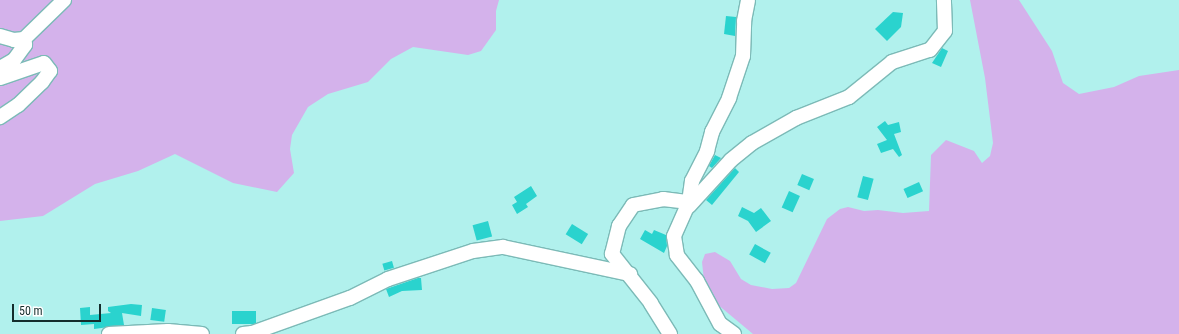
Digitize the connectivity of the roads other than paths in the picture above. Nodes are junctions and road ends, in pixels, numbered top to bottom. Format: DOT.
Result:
graph roads {
  1 [pos="64,0"];
  2 [pos="748,0"];
  3 [pos="944,0"];
  4 [pos="0,36"];
  5 [pos="24,39"];
  6 [pos="0,68"];
  7 [pos="0,78"];
  8 [pos="0,117"];
  9 [pos="687,206"];
  10 [pos="627,273"];
  11 [pos="109,334"];
  12 [pos="202,334"];
  13 [pos="243,334"];
  14 [pos="670,334"];
  15 [pos="734,334"];
  1 -- 5 [label="street"];
  2 -- 9 [label="street"];
  3 -- 9 [label="street"];
  4 -- 5 [label="street"];
  5 -- 6 [label="street"];
  7 -- 8 [label="street"];
  9 -- 10 [label="street"];
  9 -- 15 [label="street"];
  10 -- 13 [label="street"];
  10 -- 14 [label="street"];
  11 -- 12 [label="street"];
}
